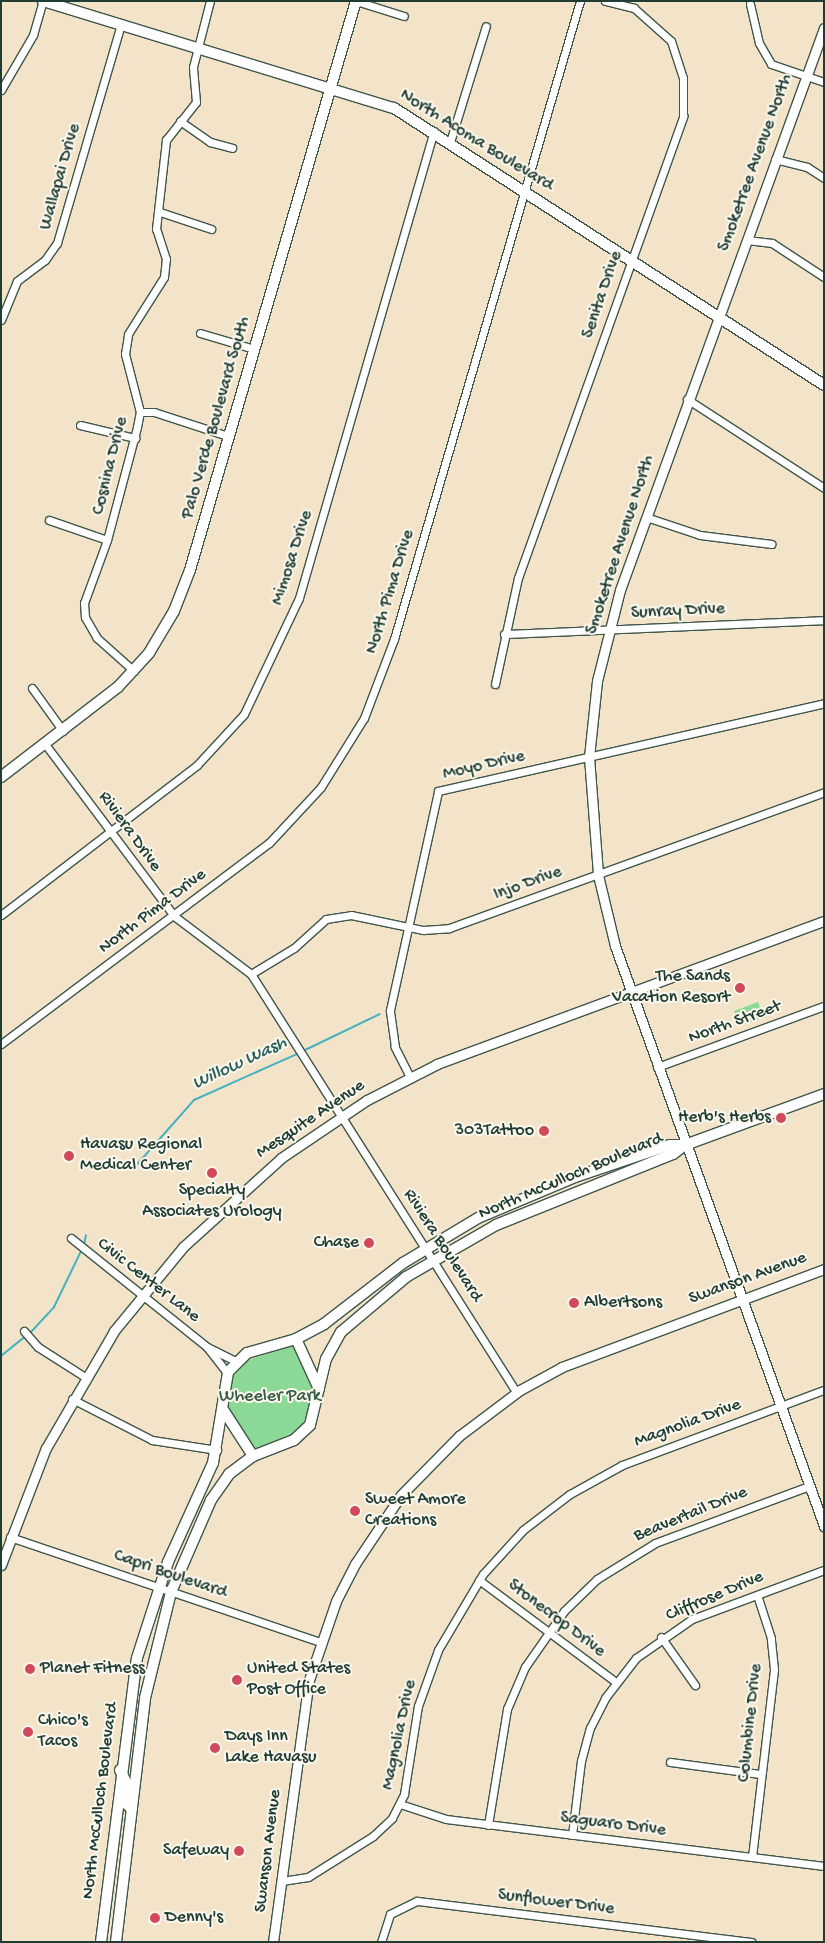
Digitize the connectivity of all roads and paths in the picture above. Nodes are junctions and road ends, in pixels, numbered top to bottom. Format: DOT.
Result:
graph roads {
  1 [pos="43,1"];
  2 [pos="210,1"];
  3 [pos="356,1"];
  4 [pos="580,1"];
  5 [pos="605,1"];
  6 [pos="750,4"];
  7 [pos="404,16"];
  8 [pos="121,24"];
  9 [pos="486,26"];
  10 [pos="824,28"];
  11 [pos="199,47"];
  12 [pos="804,76"];
  13 [pos="824,82"];
  14 [pos="331,85"];
  15 [pos="1,90"];
  16 [pos="180,121"];
  17 [pos="434,131"];
  18 [pos="450,142"];
  19 [pos="232,148"];
  20 [pos="775,159"];
  21 [pos="824,178"];
  22 [pos="524,190"];
  23 [pos="160,212"];
  24 [pos="211,228"];
  25 [pos="747,240"];
  26 [pos="631,259"];
  27 [pos="824,277"];
  28 [pos="717,315"];
  29 [pos="1,320"];
  30 [pos="200,333"];
  31 [pos="254,349"];
  32 [pos="824,385"];
  33 [pos="687,400"];
  34 [pos="140,412"];
  35 [pos="80,425"];
  36 [pos="228,436"];
  37 [pos="135,438"];
  38 [pos="824,488"];
  39 [pos="646,517"];
  40 [pos="48,520"];
  41 [pos="107,540"];
  42 [pos="771,544"];
  43 [pos="824,620"];
  44 [pos="608,630"];
  45 [pos="504,634"];
  46 [pos="134,671"];
  47 [pos="495,684"];
  48 [pos="32,688"];
  49 [pos="824,703"];
  50 [pos="63,731"];
  51 [pos="45,744"];
  52 [pos="589,757"];
  53 [pos="1,777"];
  54 [pos="824,792"];
  55 [pos="111,833"];
  56 [pos="598,875"];
  57 [pos="1,915"];
  58 [pos="174,916"];
  59 [pos="824,920"];
  60 [pos="407,927"];
  61 [pos="251,974"];
  62 [pos="630,991"];
  63 [pos="824,1006"];
  64 [pos="1,1044"];
  65 [pos="657,1067"];
  66 [pos="410,1077"];
  67 [pos="824,1094"];
  68 [pos="341,1116"];
  69 [pos="685,1145"];
  70 [pos="552,1186"];
  71 [pos="524,1212"];
  72 [pos="71,1238"];
  73 [pos="426,1249"];
  74 [pos="433,1259"];
  75 [pos="824,1268"];
  76 [pos="143,1294"];
  77 [pos="741,1298"];
  78 [pos="24,1331"];
  79 [pos="296,1339"];
  80 [pos="207,1347"];
  81 [pos="236,1361"];
  82 [pos="227,1373"];
  83 [pos="85,1377"];
  84 [pos="319,1389"];
  85 [pos="824,1390"];
  86 [pos="517,1392"];
  87 [pos="72,1398"];
  88 [pos="780,1406"];
  89 [pos="224,1411"];
  90 [pos="217,1450"];
  91 [pos="253,1456"];
  92 [pos="809,1486"];
  93 [pos="824,1526"];
  94 [pos="10,1537"];
  95 [pos="1,1565"];
  96 [pos="824,1570"];
  97 [pos="479,1580"];
  98 [pos="158,1588"];
  99 [pos="171,1592"];
  100 [pos="757,1595"];
  101 [pos="548,1632"];
  102 [pos="661,1637"];
  103 [pos="320,1642"];
  104 [pos="616,1682"];
  105 [pos="695,1685"];
  106 [pos="670,1762"];
  107 [pos="120,1770"];
  108 [pos="760,1774"];
  109 [pos="400,1804"];
  110 [pos="132,1809"];
  111 [pos="488,1825"];
  112 [pos="572,1835"];
  113 [pos="752,1857"];
  114 [pos="110,1862"];
  115 [pos="824,1866"];
  116 [pos="282,1882"];
  117 [pos="120,1906"];
  118 [pos="101,1942"];
  119 [pos="116,1942"];
  120 [pos="273,1942"];
  121 [pos="381,1942"];
  122 [pos="751,1942"];
  1 -- 8 [label="main road, North Acoma Boulevard"];
  1 -- 15 [label="street"];
  2 -- 11 [label="street, Cosnina Drive"];
  3 -- 7 [label="street"];
  3 -- 14 [label="main road, Palo Verde Boulevard South"];
  4 -- 22 [label="street, North Pima Drive"];
  5 -- 26 [label="street, Senita Drive"];
  6 -- 12 [label="street"];
  8 -- 11 [label="main road, North Acoma Boulevard"];
  8 -- 29 [label="street, Wallapai Drive"];
  9 -- 18 [label="street"];
  10 -- 12 [label="street, Smoketree Avenue North"];
  11 -- 14 [label="main road, North Acoma Boulevard"];
  11 -- 16 [label="street, Cosnina Drive"];
  12 -- 13 [label="street"];
  12 -- 20 [label="street, Smoketree Avenue North"];
  14 -- 17 [label="main road, North Acoma Boulevard"];
  14 -- 31 [label="main road, Palo Verde Boulevard South"];
  16 -- 19 [label="street"];
  16 -- 23 [label="street, Cosnina Drive"];
  17 -- 18 [label="main road, North Acoma Boulevard"];
  17 -- 55 [label="street, Mimosa Drive"];
  18 -- 22 [label="main road, North Acoma Boulevard"];
  20 -- 21 [label="street"];
  20 -- 25 [label="street, Smoketree Avenue North"];
  22 -- 26 [label="main road, North Acoma Boulevard"];
  22 -- 58 [label="street, North Pima Drive"];
  23 -- 24 [label="street"];
  23 -- 34 [label="street, Cosnina Drive"];
  25 -- 27 [label="street"];
  25 -- 28 [label="street, Smoketree Avenue North"];
  26 -- 28 [label="main road, North Acoma Boulevard"];
  26 -- 45 [label="street, Senita Drive"];
  28 -- 32 [label="main road, North Acoma Boulevard"];
  28 -- 33 [label="street, Smoketree Avenue North"];
  30 -- 31 [label="street"];
  31 -- 36 [label="main road, Palo Verde Boulevard South"];
  33 -- 38 [label="street"];
  33 -- 39 [label="street, Smoketree Avenue North"];
  34 -- 36 [label="street"];
  34 -- 37 [label="street, Cosnina Drive"];
  35 -- 37 [label="street"];
  36 -- 46 [label="main road, Palo Verde Boulevard South"];
  37 -- 41 [label="street, Cosnina Drive"];
  39 -- 42 [label="street"];
  39 -- 44 [label="street, Smoketree Avenue North"];
  40 -- 41 [label="street"];
  41 -- 46 [label="street, Cosnina Drive"];
  43 -- 44 [label="street, Sunray Drive"];
  44 -- 45 [label="street, Sunray Drive"];
  44 -- 52 [label="street, Smoketree Avenue North"];
  45 -- 47 [label="street, Senita Drive"];
  46 -- 50 [label="main road, Palo Verde Boulevard South"];
  48 -- 50 [label="street"];
  49 -- 52 [label="street, Moyo Drive"];
  50 -- 51 [label="main road, Palo Verde Boulevard South"];
  51 -- 53 [label="main road, Palo Verde Boulevard South"];
  51 -- 55 [label="street, Riviera Drive"];
  52 -- 56 [label="street, Smoketree Avenue North"];
  52 -- 60 [label="street, Moyo Drive"];
  54 -- 56 [label="street, Injo Drive"];
  55 -- 57 [label="street, Mimosa Drive"];
  55 -- 58 [label="street, Riviera Drive"];
  56 -- 60 [label="street, Injo Drive"];
  56 -- 62 [label="street, Smoketree Avenue North"];
  58 -- 61 [label="street, Riviera Drive"];
  58 -- 64 [label="street, North Pima Drive"];
  59 -- 62 [label="street, Mesquite Avenue"];
  60 -- 61 [label="street, Injo Drive"];
  60 -- 66 [label="street, Moyo Drive"];
  61 -- 68 [label="street, Riviera Drive"];
  62 -- 65 [label="street, Smoketree Avenue North"];
  62 -- 66 [label="street, Mesquite Avenue"];
  63 -- 65 [label="street, North Street"];
  65 -- 69 [label="street, Smoketree Avenue North"];
  66 -- 68 [label="street, Mesquite Avenue"];
  67 -- 69 [label="main road"];
  68 -- 73 [label="street, Riviera Boulevard"];
  68 -- 76 [label="street, Mesquite Avenue"];
  69 -- 70 [label="main road, North McCulloch Boulevard"];
  69 -- 71 [label="main road, North McCulloch Boulevard"];
  69 -- 77 [label="street, Smoketree Avenue North"];
  70 -- 71 [label="main road"];
  70 -- 73 [label="main road, North McCulloch Boulevard"];
  71 -- 74 [label="main road, North McCulloch Boulevard"];
  72 -- 76 [label="street, Civic Center Lane"];
  73 -- 74 [label="street, Riviera Boulevard"];
  73 -- 79 [label="main road, North McCulloch Boulevard"];
  74 -- 84 [label="main road, North McCulloch Boulevard"];
  74 -- 86 [label="street, Riviera Boulevard"];
  75 -- 77 [label="street, Swanson Avenue"];
  76 -- 80 [label="street, Civic Center Lane"];
  76 -- 83 [label="street, Mesquite Avenue"];
  77 -- 86 [label="street, Swanson Avenue"];
  77 -- 88 [label="street, Smoketree Avenue North"];
  78 -- 83 [label="street"];
  79 -- 81 [label="main road"];
  79 -- 84 [label="main road"];
  80 -- 81 [label="street, Civic Center Lane"];
  80 -- 82 [label="street, Civic Center Lane"];
  81 -- 82 [label="main road"];
  82 -- 89 [label="main road"];
  83 -- 87 [label="street, Mesquite Avenue"];
  84 -- 91 [label="main road"];
  85 -- 88 [label="street, Magnolia Drive"];
  86 -- 103 [label="street, Swanson Avenue"];
  87 -- 90 [label="street"];
  87 -- 94 [label="street, Mesquite Avenue"];
  88 -- 92 [label="street, Smoketree Avenue North"];
  88 -- 97 [label="street, Magnolia Drive"];
  89 -- 90 [label="main road, North McCulloch Boulevard"];
  89 -- 91 [label="main road"];
  90 -- 98 [label="main road, North McCulloch Boulevard"];
  91 -- 99 [label="main road, North McCulloch Boulevard"];
  92 -- 93 [label="street, Smoketree Avenue North"];
  92 -- 101 [label="street, Beavertail Drive"];
  94 -- 95 [label="street, Mesquite Avenue"];
  94 -- 98 [label="street, Capri Boulevard"];
  96 -- 100 [label="street, Cliffrose Drive"];
  97 -- 101 [label="street, Stonecrop Drive"];
  97 -- 109 [label="street, Magnolia Drive"];
  98 -- 99 [label="street, Capri Boulevard"];
  98 -- 107 [label="main road, North McCulloch Boulevard"];
  99 -- 103 [label="street, Capri Boulevard"];
  99 -- 110 [label="main road, North McCulloch Boulevard"];
  100 -- 102 [label="street, Cliffrose Drive"];
  100 -- 108 [label="street, Columbine Drive"];
  101 -- 104 [label="street, Stonecrop Drive"];
  101 -- 111 [label="street, Beavertail Drive"];
  102 -- 104 [label="street, Cliffrose Drive"];
  102 -- 105 [label="street"];
  103 -- 116 [label="street, Swanson Avenue"];
  104 -- 112 [label="street, Cliffrose Drive"];
  106 -- 108 [label="street"];
  107 -- 110 [label="main road"];
  107 -- 114 [label="main road, North McCulloch Boulevard"];
  108 -- 113 [label="street, Columbine Drive"];
  109 -- 111 [label="street, Saguaro Drive"];
  109 -- 116 [label="street, Magnolia Drive"];
  110 -- 117 [label="main road, North McCulloch Boulevard"];
  111 -- 112 [label="street, Saguaro Drive"];
  112 -- 113 [label="street, Saguaro Drive"];
  113 -- 115 [label="street, Saguaro Drive"];
  114 -- 117 [label="main road"];
  114 -- 118 [label="main road, North McCulloch Boulevard"];
  116 -- 120 [label="street, Swanson Avenue"];
  117 -- 119 [label="main road, North McCulloch Boulevard"];
  121 -- 122 [label="street, Sunflower Drive"];
}
